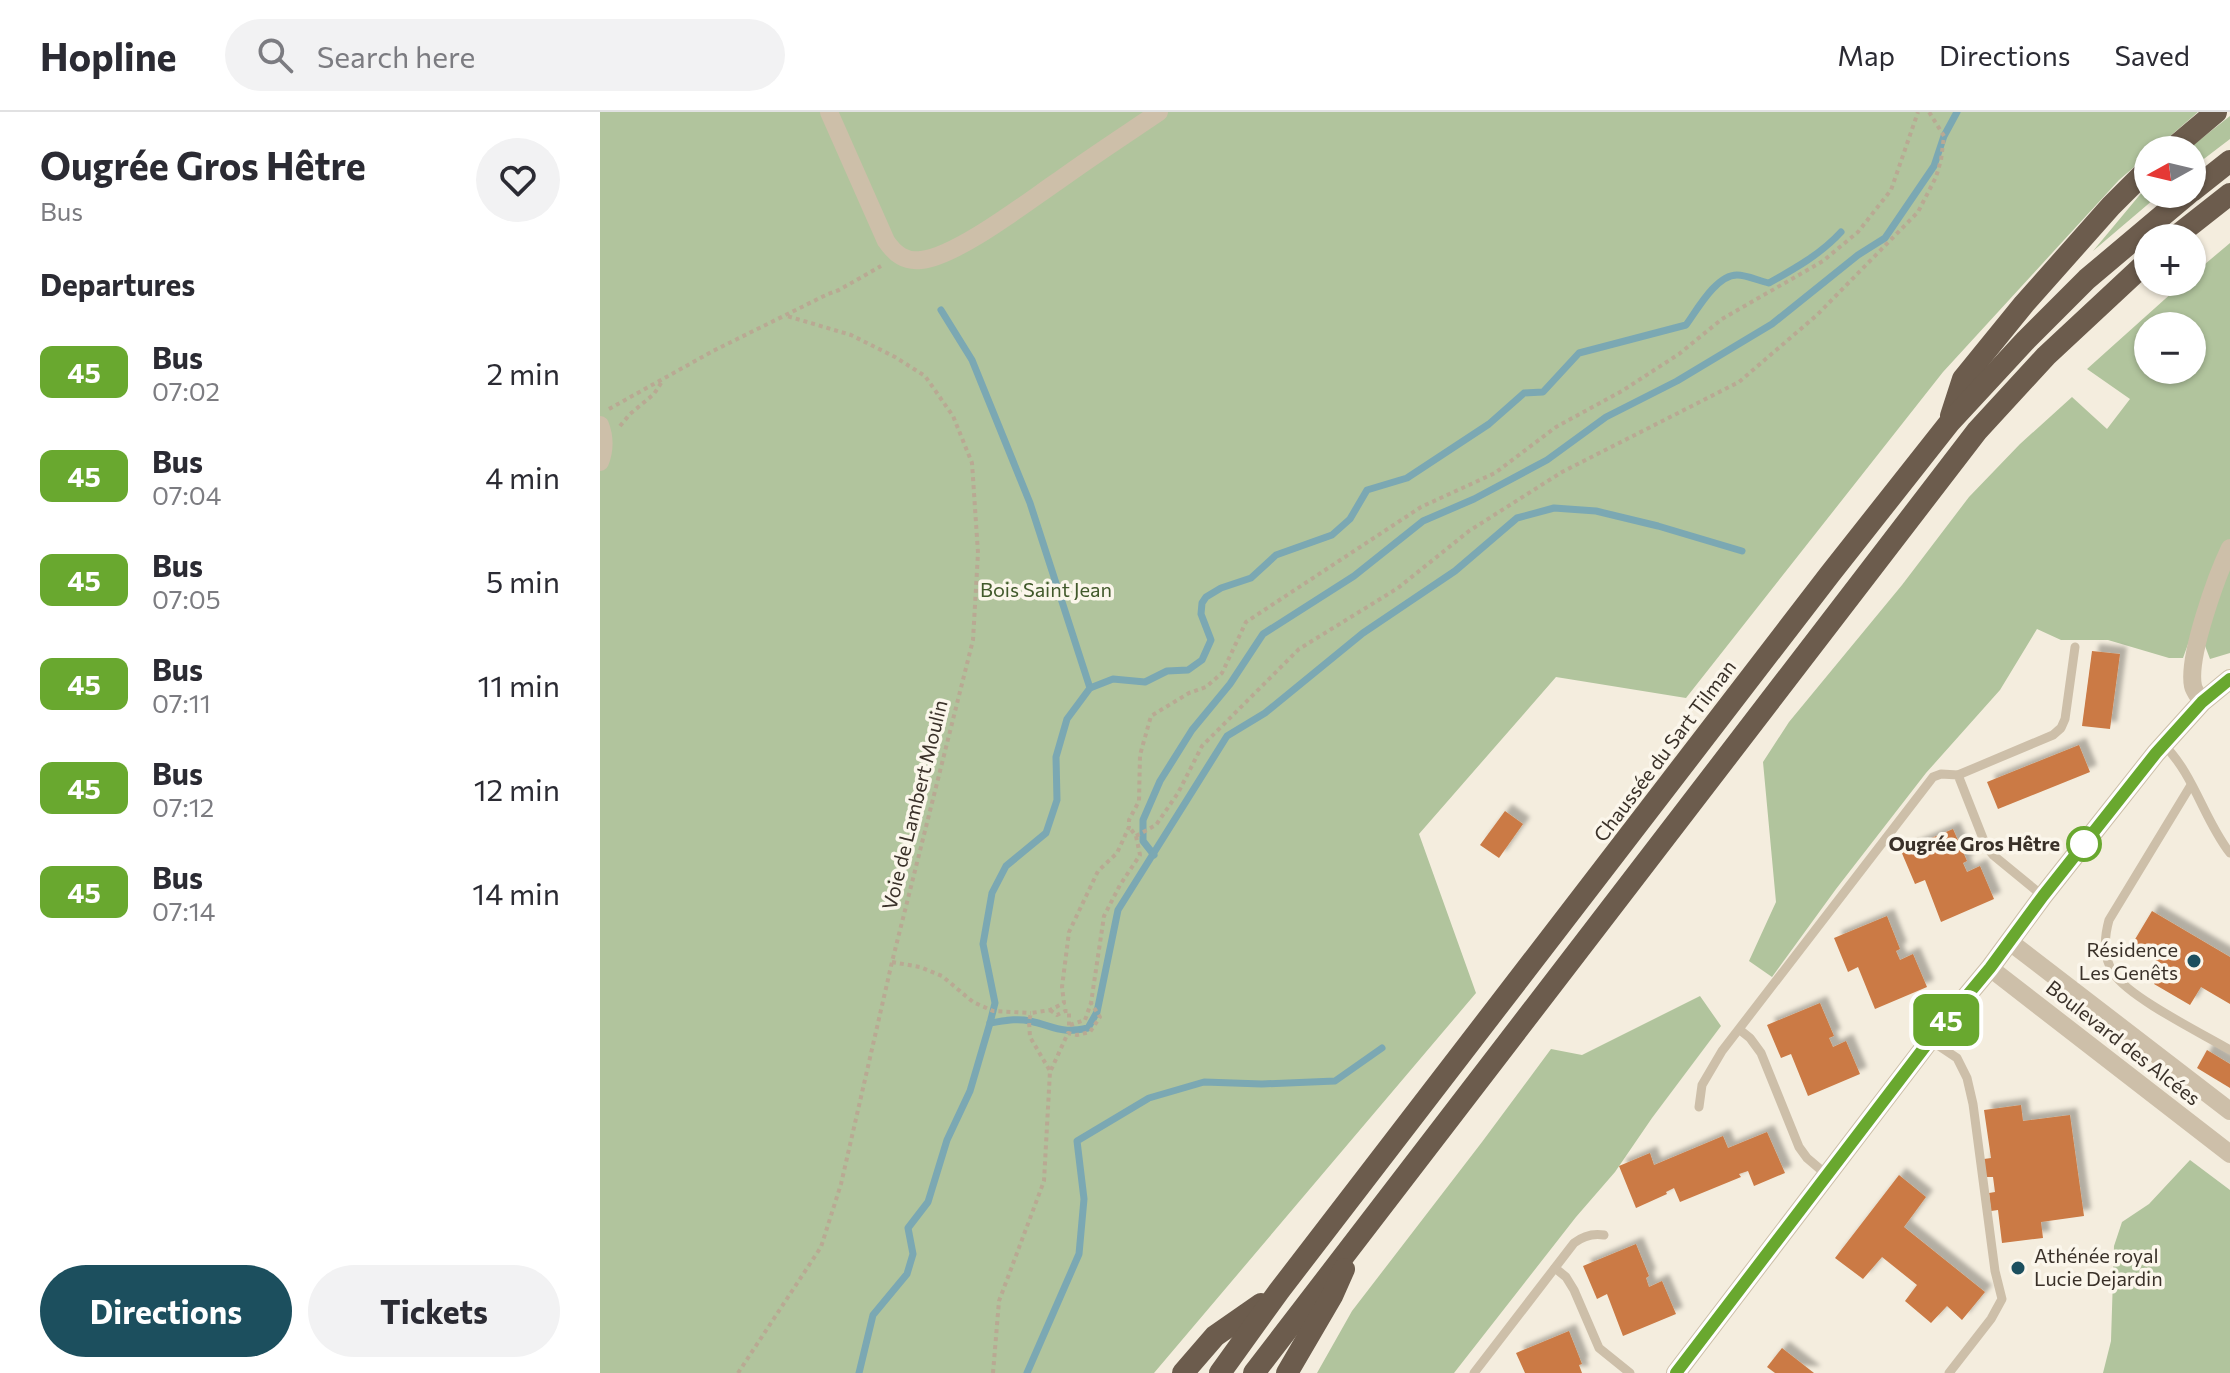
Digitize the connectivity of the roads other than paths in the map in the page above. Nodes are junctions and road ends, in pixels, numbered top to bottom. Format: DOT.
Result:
graph roads {
  1 [pos="829,112"];
  2 [pos="1159,112"];
  3 [pos="2216,112"];
  4 [pos="2188,136"];
  5 [pos="2230,161"];
  6 [pos="2206,180"];
  7 [pos="2134,183"];
  8 [pos="2230,194"];
  9 [pos="2171,208"];
  10 [pos="2192,224"];
  11 [pos="2134,274"];
  12 [pos="602,418"];
  13 [pos="1950,422"];
  14 [pos="600,462"];
  15 [pos="2230,548"];
  16 [pos="2075,647"];
  17 [pos="2230,679"];
  18 [pos="2202,702"];
  19 [pos="2163,744"];
  20 [pos="1958,775"];
  21 [pos="2191,785"];
  22 [pos="2230,853"];
  23 [pos="2043,896"];
  24 [pos="2010,942"];
  25 [pos="1990,968"];
  26 [pos="1740,1030"];
  27 [pos="1930,1040"];
  28 [pos="2230,1050"];
  29 [pos="1699,1107"];
  30 [pos="2230,1111"];
  31 [pos="2230,1154"];
  32 [pos="1827,1175"];
  33 [pos="1604,1235"];
  34 [pos="1356,1240"];
  35 [pos="1555,1268"];
  36 [pos="1279,1291"];
  37 [pos="1183,1373"];
  38 [pos="1220,1373"];
  39 [pos="1254,1373"];
  40 [pos="1287,1373"];
  41 [pos="1474,1373"];
  42 [pos="1630,1373"];
  43 [pos="1676,1373"];
  44 [pos="1949,1373"];
  1 -- 2 [label="street"];
  3 -- 4 [label="highway"];
  5 -- 6 [label="highway, Chaussée du Sart Tilman"];
  7 -- 13 [label="highway"];
  8 -- 10 [label="highway"];
  9 -- 13 [label="highway, Chaussée du Sart Tilman"];
  11 -- 34 [label="highway"];
  12 -- 14 [label="street"];
  13 -- 36 [label="highway, Chaussée du Sart Tilman"];
  15 -- 18 [label="street"];
  16 -- 20 [label="lane"];
  17 -- 18 [label="street"];
  18 -- 19 [label="street"];
  19 -- 21 [label="lane"];
  19 -- 23 [label="street"];
  20 -- 23 [label="lane"];
  20 -- 26 [label="lane"];
  21 -- 22 [label="lane"];
  21 -- 28 [label="lane"];
  23 -- 24 [label="street"];
  24 -- 25 [label="street"];
  24 -- 30 [label="street, Boulevard des Alcées"];
  25 -- 27 [label="street"];
  25 -- 31 [label="street, Boulevard des Alcées"];
  26 -- 29 [label="lane"];
  26 -- 32 [label="lane"];
  27 -- 32 [label="street"];
  27 -- 44 [label="lane"];
  32 -- 43 [label="street"];
  33 -- 35 [label="lane"];
  34 -- 39 [label="highway"];
  34 -- 40 [label="highway"];
  35 -- 41 [label="lane"];
  35 -- 42 [label="lane"];
  36 -- 37 [label="highway"];
  36 -- 38 [label="highway, Chaussée du Sart Tilman"];
}
